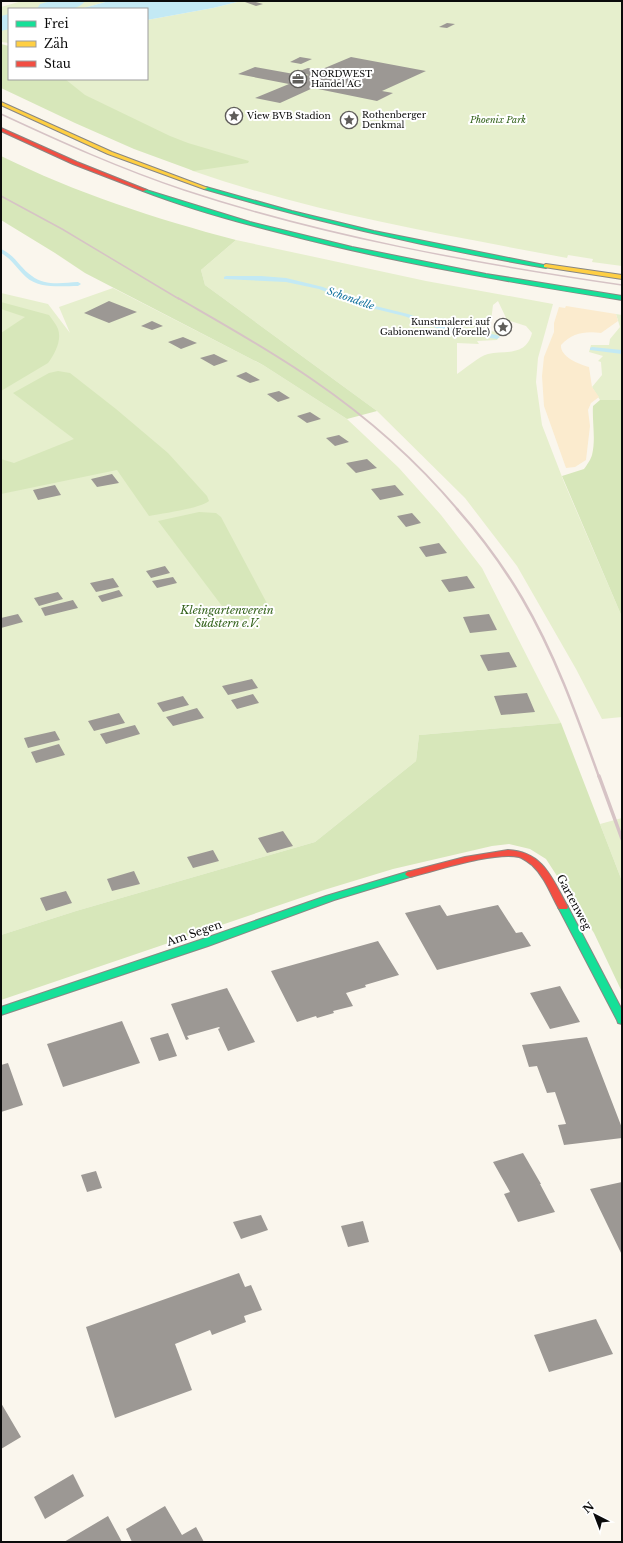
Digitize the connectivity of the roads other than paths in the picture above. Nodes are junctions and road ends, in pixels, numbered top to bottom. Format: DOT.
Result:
graph roads {
  1 [pos="1,103"];
  2 [pos="1,130"];
  3 [pos="622,277"];
  4 [pos="622,298"];
  5 [pos="395,877"];
  6 [pos="1,1010"];
  7 [pos="622,1020"];
  1 -- 3 [label="main road"];
  2 -- 4 [label="main road"];
  5 -- 6 [label="main road, Am Segen"];
  5 -- 7 [label="main road, Gartenweg"];
}
